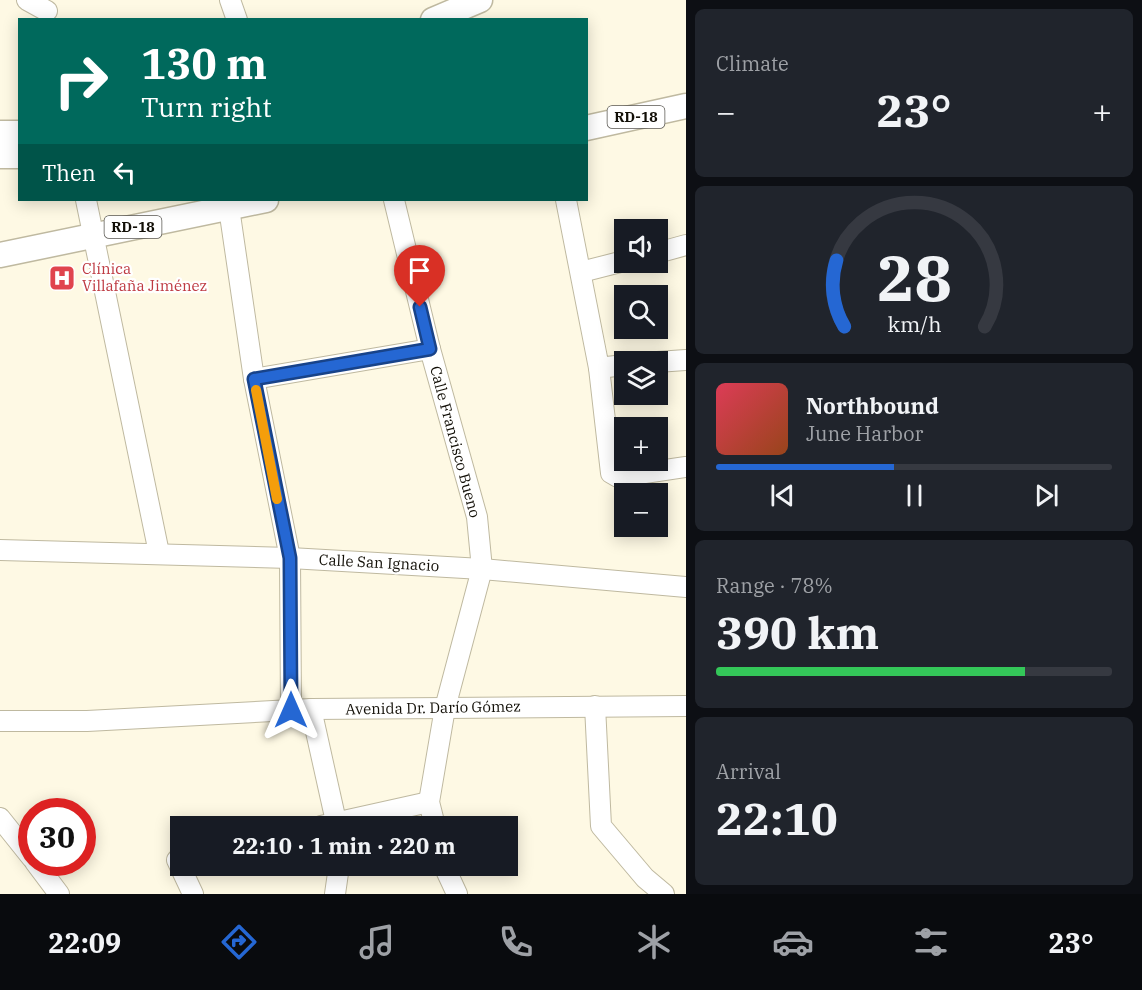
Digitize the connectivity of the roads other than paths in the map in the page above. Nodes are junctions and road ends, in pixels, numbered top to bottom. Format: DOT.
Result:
graph roads {
  1 [pos="27,0"];
  2 [pos="230,0"];
  3 [pos="480,0"];
  4 [pos="49,10"];
  5 [pos="236,18"];
  6 [pos="438,18"];
  7 [pos="686,106"];
  8 [pos="588,128"];
  9 [pos="0,133"];
  10 [pos="18,134"];
  11 [pos="0,156"];
  12 [pos="18,156"];
  13 [pos="86,201"];
  14 [pos="261,201"];
  15 [pos="394,201"];
  16 [pos="566,201"];
  17 [pos="229,208"];
  18 [pos="94,235"];
  19 [pos="686,245"];
  20 [pos="668,250"];
  21 [pos="0,255"];
  22 [pos="614,264"];
  23 [pos="581,272"];
  24 [pos="430,349"];
  25 [pos="686,360"];
  26 [pos="668,361"];
  27 [pos="614,366"];
  28 [pos="599,368"];
  29 [pos="254,379"];
  30 [pos="686,467"];
  31 [pos="0,550"];
  32 [pos="159,553"];
  33 [pos="290,558"];
  34 [pos="482,569"];
  35 [pos="686,587"];
  36 [pos="595,706"];
  37 [pos="686,706"];
  38 [pos="445,708"];
  39 [pos="311,709"];
  40 [pos="291,710"];
  41 [pos="0,721"];
  42 [pos="429,802"];
  43 [pos="329,816"];
  44 [pos="369,816"];
  45 [pos="432,816"];
  46 [pos="0,818"];
  47 [pos="18,840"];
  48 [pos="46,876"];
  49 [pos="185,876"];
  50 [pos="338,876"];
  51 [pos="449,876"];
  52 [pos="59,894"];
  53 [pos="193,894"];
  54 [pos="335,894"];
  55 [pos="457,894"];
  56 [pos="664,894"];
  1 -- 4 [label="street"];
  2 -- 5 [label="street"];
  3 -- 6 [label="main road"];
  7 -- 8 [label="main road, RD-18"];
  9 -- 10 [label="main road"];
  11 -- 12 [label="main road"];
  13 -- 18 [label="street"];
  14 -- 17 [label="main road, RD-18"];
  15 -- 24 [label="street, Calle Francisco Bueno"];
  16 -- 23 [label="street"];
  17 -- 18 [label="main road, RD-18"];
  17 -- 29 [label="street"];
  18 -- 21 [label="main road, RD-18"];
  18 -- 32 [label="street"];
  19 -- 20 [label="street"];
  22 -- 23 [label="street"];
  23 -- 28 [label="street"];
  24 -- 29 [label="street"];
  24 -- 34 [label="street, Calle Francisco Bueno"];
  25 -- 26 [label="street"];
  27 -- 28 [label="street"];
  28 -- 30 [label="street"];
  29 -- 33 [label="street"];
  31 -- 32 [label="street, Calle San Ignacio"];
  32 -- 33 [label="street, Calle San Ignacio"];
  33 -- 34 [label="street, Calle San Ignacio"];
  33 -- 40 [label="street"];
  34 -- 35 [label="street, Calle San Ignacio"];
  34 -- 38 [label="street, Calle Francisco Bueno"];
  36 -- 37 [label="street, Avenida Dr. Darío Gómez"];
  36 -- 38 [label="street, Avenida Dr. Darío Gómez"];
  36 -- 56 [label="street"];
  38 -- 39 [label="street, Avenida Dr. Darío Gómez"];
  38 -- 42 [label="street, Calle Francisco Bueno"];
  39 -- 40 [label="street, Avenida Dr. Darío Gómez"];
  39 -- 43 [label="street"];
  40 -- 41 [label="street, Avenida Dr. Darío Gómez"];
  42 -- 44 [label="street"];
  42 -- 45 [label="street, Calle Francisco Bueno"];
  46 -- 47 [label="street"];
  48 -- 52 [label="street"];
  49 -- 53 [label="street"];
  50 -- 54 [label="street"];
  51 -- 55 [label="street"];
}
